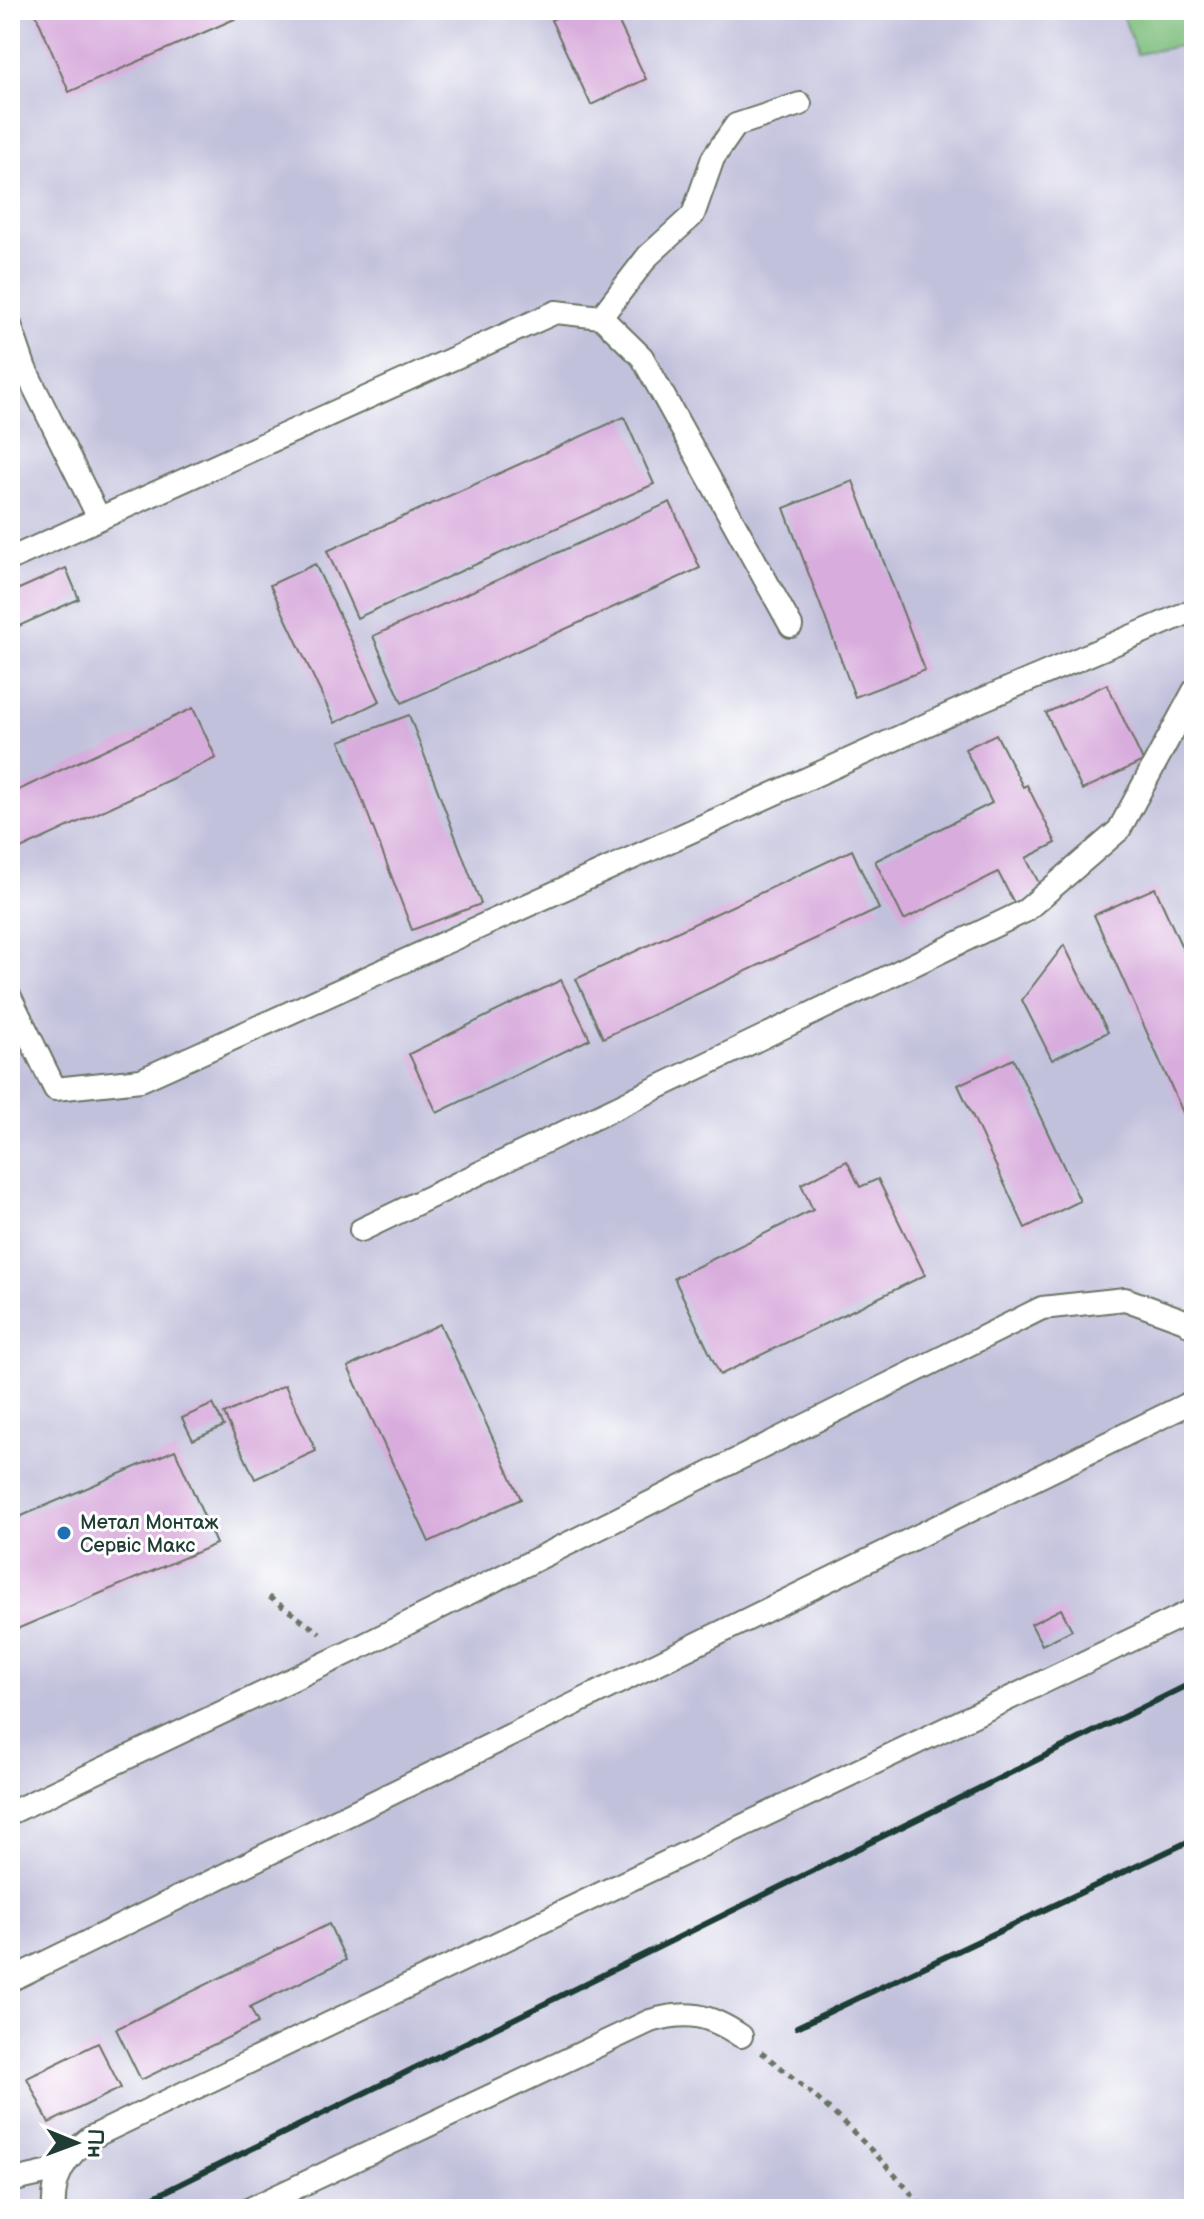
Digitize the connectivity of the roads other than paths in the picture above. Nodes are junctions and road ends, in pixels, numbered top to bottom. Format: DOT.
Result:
graph roads {
  1 [pos="800,104"];
  2 [pos="601,317"];
  3 [pos="10,325"];
  4 [pos="99,518"];
  5 [pos="10,559"];
  6 [pos="1194,610"];
  7 [pos="791,626"];
  8 [pos="1194,691"];
  9 [pos="10,997"];
  10 [pos="361,1230"];
  11 [pos="1194,1328"];
  12 [pos="1194,1401"];
  13 [pos="1194,1610"];
  14 [pos="10,1813"];
  15 [pos="10,1980"];
  16 [pos="741,2036"];
  17 [pos="59,2170"];
  18 [pos="10,2181"];
  19 [pos="54,2209"];
  20 [pos="250,2209"];
  1 -- 2 [label="lane"];
  2 -- 4 [label="lane"];
  2 -- 7 [label="lane"];
  3 -- 4 [label="lane"];
  4 -- 5 [label="lane"];
  6 -- 9 [label="lane"];
  8 -- 10 [label="lane"];
  11 -- 14 [label="lane"];
  12 -- 15 [label="lane"];
  13 -- 17 [label="lane"];
  16 -- 20 [label="lane"];
  17 -- 18 [label="lane"];
  17 -- 19 [label="lane"];
}
